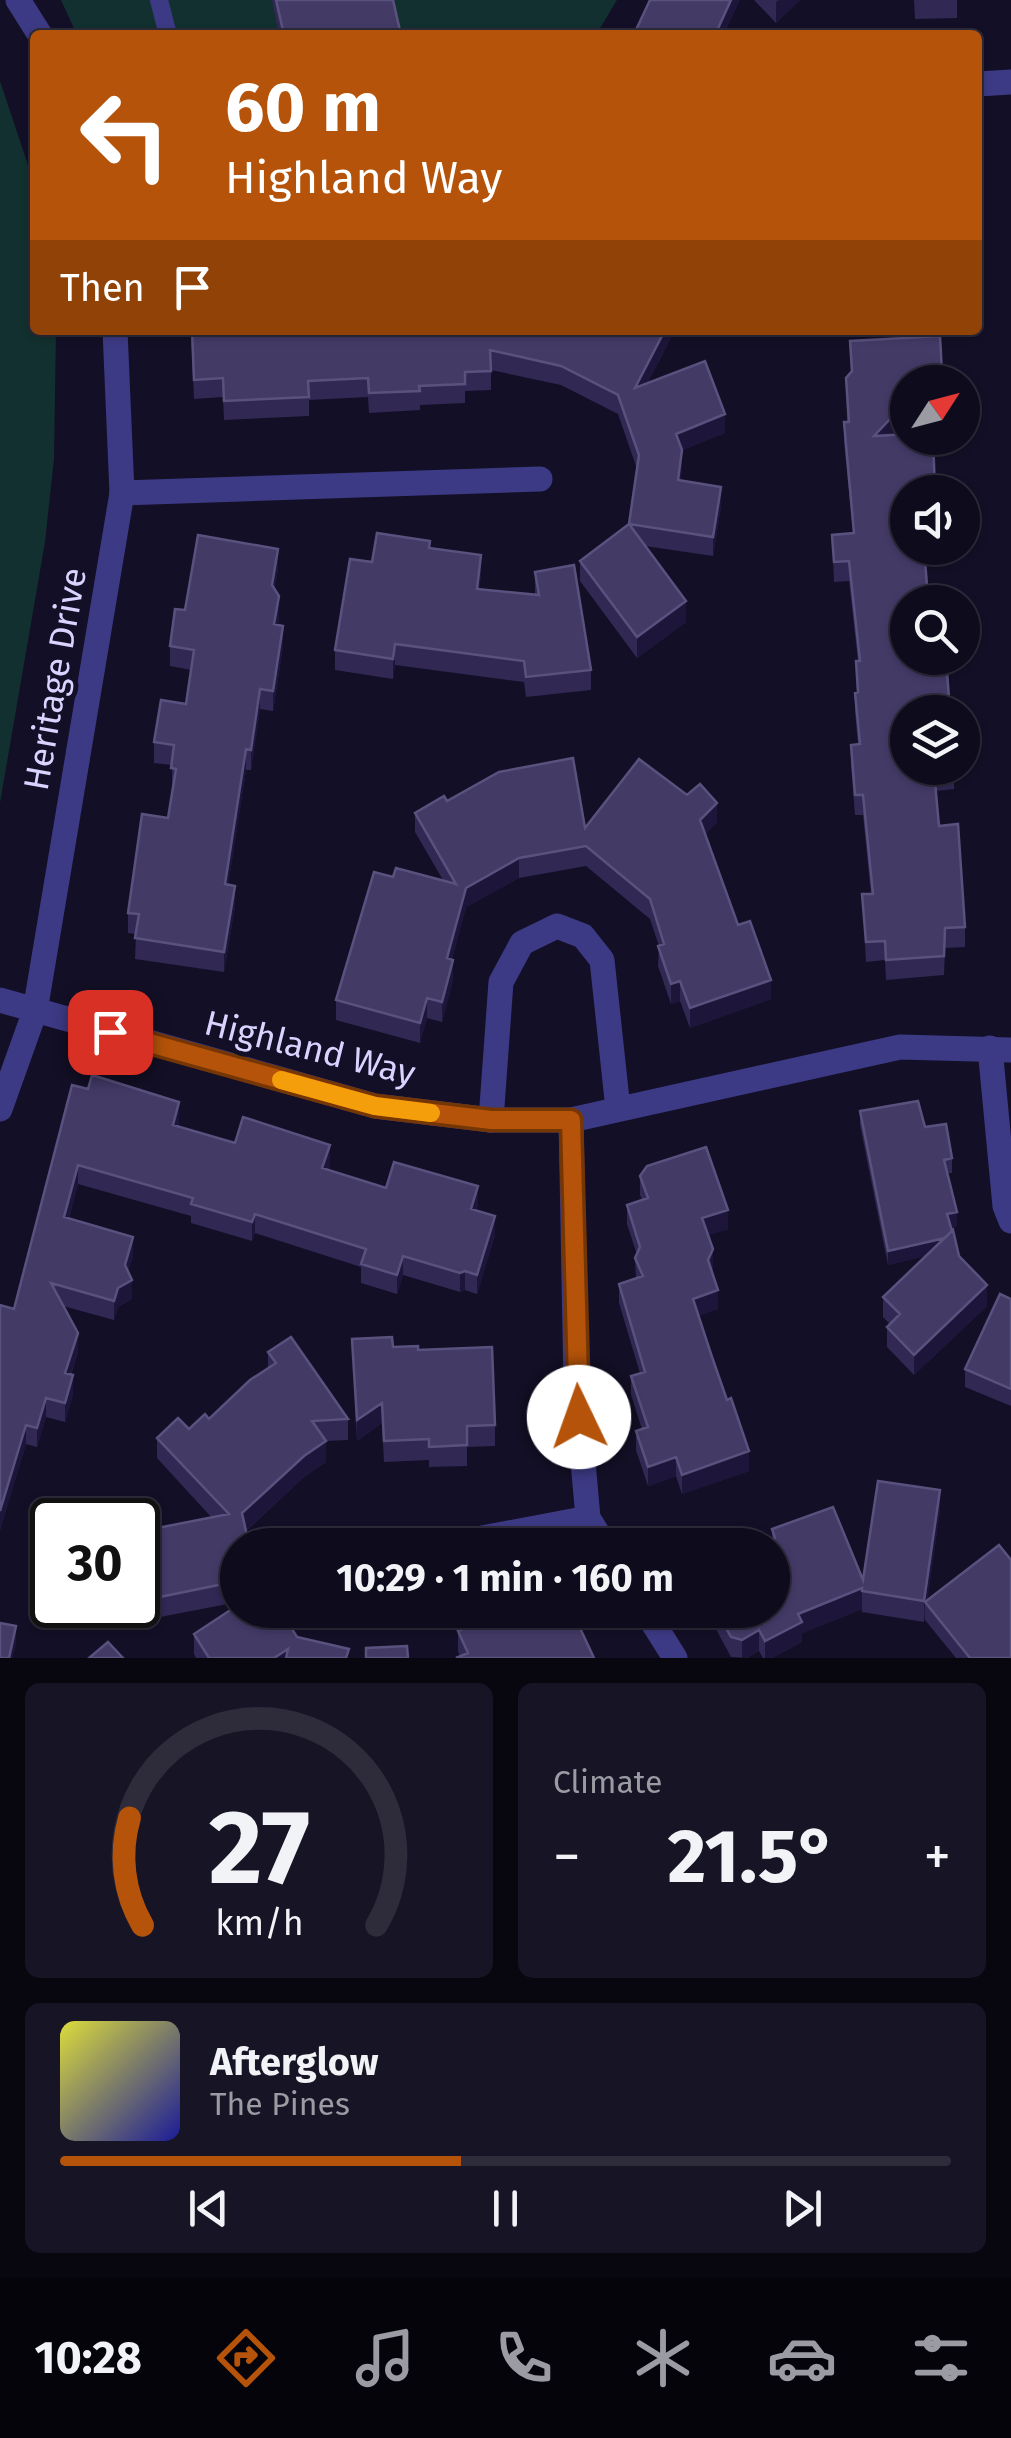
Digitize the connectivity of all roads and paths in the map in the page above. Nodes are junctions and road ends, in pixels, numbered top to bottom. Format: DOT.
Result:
graph roads {
  1 [pos="18,0"];
  2 [pos="160,0"];
  3 [pos="37,30"];
  4 [pos="167,30"];
  5 [pos="1011,82"];
  6 [pos="982,84"];
  7 [pos="115,335"];
  8 [pos="540,479"];
  9 [pos="122,493"];
  10 [pos="0,1000"];
  11 [pos="34,1011"];
  12 [pos="1000,1049"];
  13 [pos="0,1109"];
  14 [pos="618,1109"];
  15 [pos="491,1120"];
  16 [pos="571,1120"];
  17 [pos="1011,1221"];
  18 [pos="588,1518"];
  19 [pos="535,1528"];
  20 [pos="594,1528"];
  21 [pos="656,1628"];
  22 [pos="675,1658"];
  1 -- 3 [label="street"];
  2 -- 4 [label="lane"];
  5 -- 6 [label="street"];
  7 -- 9 [label="street, Heritage Drive"];
  8 -- 9 [label="street"];
  9 -- 11 [label="street, Heritage Drive"];
  10 -- 11 [label="street, Highland Way"];
  11 -- 13 [label="street, Heritage Drive"];
  11 -- 15 [label="street, Highland Way"];
  12 -- 14 [label="street, Highland Way"];
  12 -- 17 [label="street, Highland Way"];
  14 -- 15 [label="street"];
  14 -- 16 [label="street, Highland Way"];
  15 -- 16 [label="street, Highland Way"];
  16 -- 18 [label="street"];
  18 -- 19 [label="street"];
  18 -- 20 [label="street"];
  21 -- 22 [label="street"];
}
